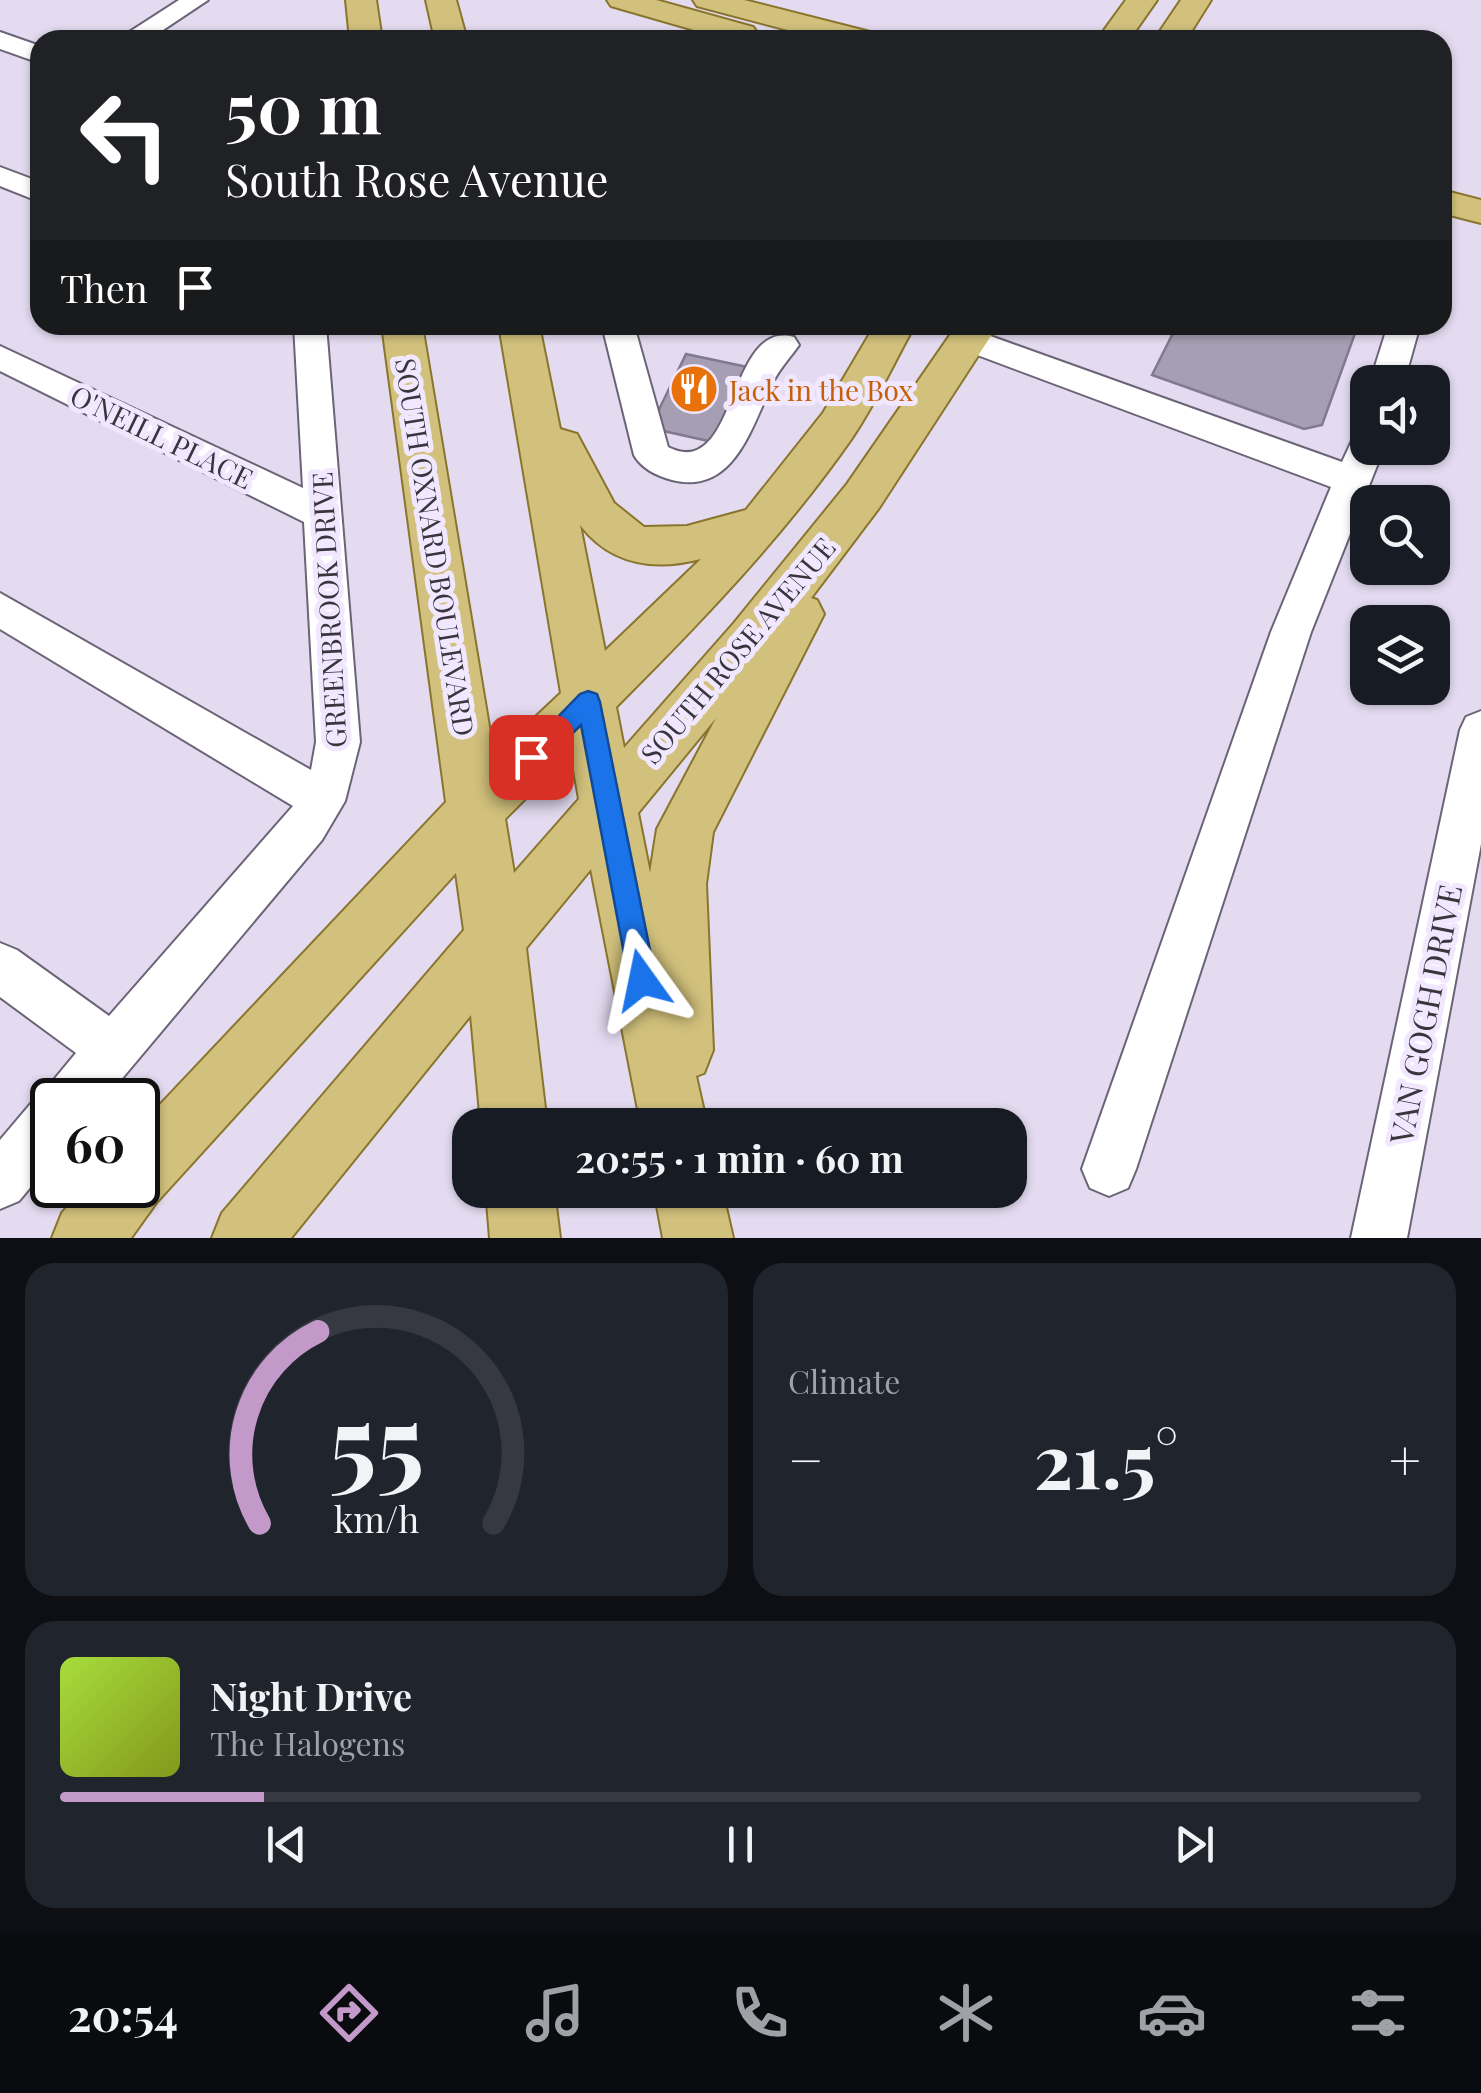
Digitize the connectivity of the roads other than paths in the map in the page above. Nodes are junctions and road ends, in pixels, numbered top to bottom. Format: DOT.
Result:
graph roads {
  1 [pos="196,0"];
  2 [pos="441,0"];
  3 [pos="622,0"];
  4 [pos="708,0"];
  5 [pos="763,0"];
  6 [pos="1142,0"];
  7 [pos="1196,0"];
  8 [pos="688,8"];
  9 [pos="146,30"];
  10 [pos="448,30"];
  11 [pos="740,30"];
  12 [pos="827,30"];
  13 [pos="841,30"];
  14 [pos="1120,30"];
  15 [pos="1176,30"];
  16 [pos="0,40"];
  17 [pos="30,50"];
  18 [pos="0,176"];
  19 [pos="30,189"];
  20 [pos="1452,204"];
  21 [pos="1481,212"];
  22 [pos="1452,237"];
  23 [pos="1481,246"];
  24 [pos="311,335"];
  25 [pos="403,335"];
  26 [pos="521,335"];
  27 [pos="621,335"];
  28 [pos="888,335"];
  29 [pos="971,335"];
  30 [pos="982,335"];
  31 [pos="1401,335"];
  32 [pos="782,345"];
  33 [pos="0,357"];
  34 [pos="1392,365"];
  35 [pos="530,370"];
  36 [pos="1350,459"];
  37 [pos="1359,465"];
  38 [pos="863,496"];
  39 [pos="324,515"];
  40 [pos="762,524"];
  41 [pos="0,609"];
  42 [pos="588,702"];
  43 [pos="1481,730"];
  44 [pos="323,801"];
  45 [pos="608,804"];
  46 [pos="474,812"];
  47 [pos="496,940"];
  48 [pos="0,967"];
  49 [pos="113,1049"];
  50 [pos="89,1078"];
  51 [pos="512,1108"];
  52 [pos="671,1108"];
  53 [pos="682,1108"];
  54 [pos="30,1146"];
  55 [pos="160,1152"];
  56 [pos="1110,1169"];
  57 [pos="0,1182"];
  58 [pos="111,1208"];
  59 [pos="522,1208"];
  60 [pos="692,1208"];
  61 [pos="87,1238"];
  62 [pos="246,1238"];
  63 [pos="525,1238"];
  64 [pos="698,1238"];
  65 [pos="1379,1238"];
  1 -- 9 [label="street"];
  2 -- 10 [label="main road"];
  3 -- 8 [label="main road"];
  4 -- 12 [label="main road"];
  5 -- 13 [label="main road"];
  6 -- 14 [label="main road"];
  7 -- 15 [label="main road"];
  8 -- 11 [label="main road"];
  16 -- 17 [label="street"];
  18 -- 19 [label="street"];
  20 -- 21 [label="main road"];
  22 -- 23 [label="main road"];
  24 -- 39 [label="street, GREENBROOK DRIVE"];
  25 -- 46 [label="main road, SOUTH OXNARD BOULEVARD"];
  26 -- 35 [label="main road"];
  27 -- 32 [label="street"];
  28 -- 40 [label="main road"];
  29 -- 38 [label="main road, SOUTH ROSE AVENUE"];
  30 -- 36 [label="street"];
  31 -- 34 [label="street"];
  33 -- 39 [label="street, O'NEILL PLACE"];
  35 -- 40 [label="main road"];
  35 -- 42 [label="main road"];
  37 -- 56 [label="street"];
  38 -- 45 [label="main road, SOUTH ROSE AVENUE"];
  38 -- 53 [label="main road"];
  39 -- 44 [label="street, GREENBROOK DRIVE"];
  40 -- 42 [label="main road"];
  41 -- 44 [label="street"];
  42 -- 45 [label="main road"];
  42 -- 46 [label="main road"];
  43 -- 65 [label="street, VAN GOGH DRIVE"];
  44 -- 49 [label="street, GREENBROOK DRIVE"];
  45 -- 47 [label="main road, SOUTH ROSE AVENUE"];
  45 -- 52 [label="main road"];
  46 -- 47 [label="main road, SOUTH OXNARD BOULEVARD"];
  46 -- 55 [label="main road"];
  47 -- 51 [label="main road, SOUTH OXNARD BOULEVARD"];
  47 -- 62 [label="main road, SOUTH ROSE AVENUE"];
  48 -- 49 [label="street"];
  49 -- 50 [label="street, GREENBROOK DRIVE"];
  54 -- 57 [label="street"];
  58 -- 61 [label="main road"];
  59 -- 63 [label="main road"];
  60 -- 64 [label="main road"];
}
